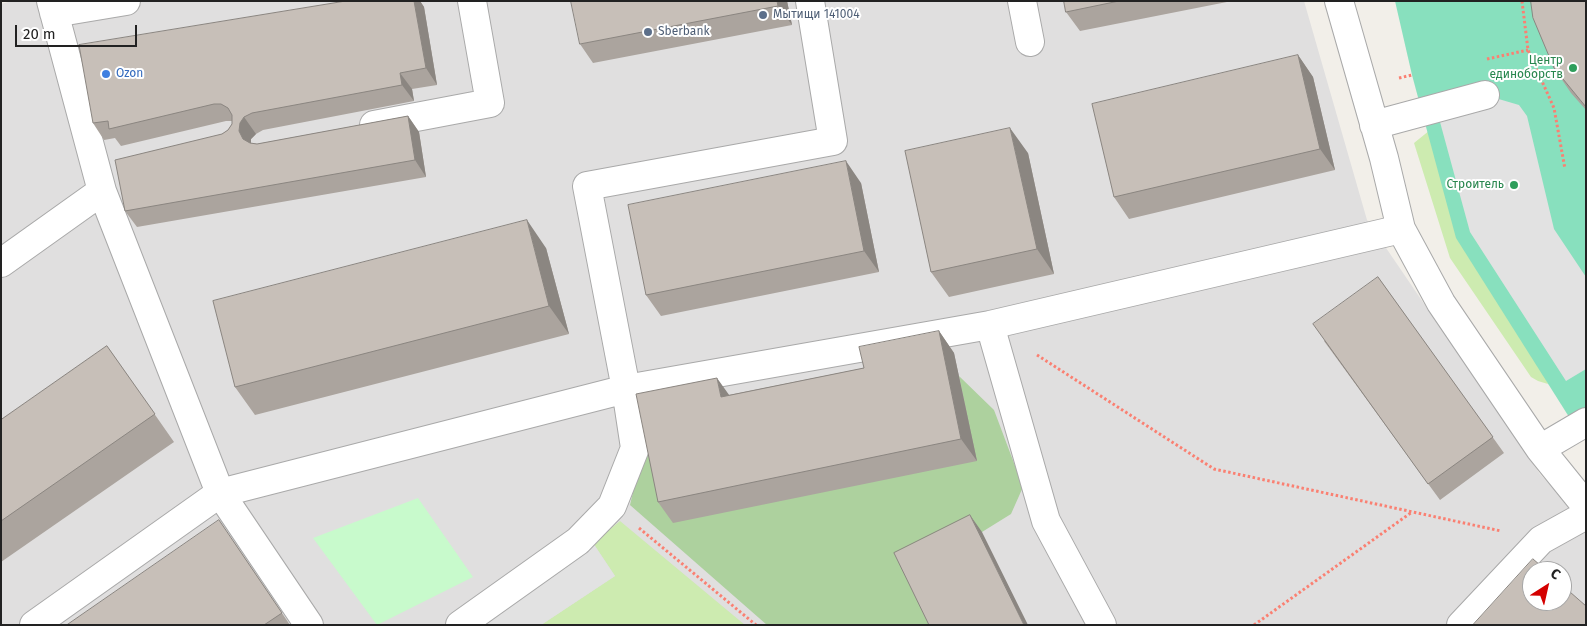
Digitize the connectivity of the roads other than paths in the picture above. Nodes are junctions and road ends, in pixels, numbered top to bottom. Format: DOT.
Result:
graph roads {
  1 [pos="126,1"];
  2 [pos="472,1"];
  3 [pos="810,1"];
  4 [pos="1022,1"];
  5 [pos="1338,1"];
  6 [pos="52,7"];
  7 [pos="1030,42"];
  8 [pos="1485,95"];
  9 [pos="1374,125"];
  10 [pos="353,129"];
  11 [pos="124,161"];
  12 [pos="99,180"];
  13 [pos="1401,229"];
  14 [pos="1,262"];
  15 [pos="990,325"];
  16 [pos="626,389"];
  17 [pos="1586,422"];
  18 [pos="1540,449"];
  19 [pos="220,493"];
  20 [pos="1586,506"];
  21 [pos="1586,515"];
  22 [pos="34,625"];
  23 [pos="309,625"];
  24 [pos="460,625"];
  25 [pos="1102,625"];
  26 [pos="1461,625"];
  1 -- 6 [label="lane"];
  2 -- 10 [label="lane"];
  3 -- 16 [label="lane"];
  4 -- 7 [label="lane"];
  5 -- 9 [label="lane"];
  6 -- 12 [label="lane"];
  8 -- 9 [label="lane"];
  9 -- 13 [label="lane"];
  11 -- 12 [label="lane"];
  12 -- 14 [label="lane"];
  12 -- 19 [label="lane"];
  13 -- 15 [label="lane"];
  13 -- 18 [label="lane"];
  15 -- 16 [label="lane"];
  15 -- 25 [label="lane"];
  16 -- 19 [label="lane"];
  16 -- 24 [label="lane"];
  17 -- 18 [label="lane"];
  18 -- 20 [label="lane"];
  19 -- 22 [label="lane"];
  19 -- 23 [label="lane"];
  21 -- 26 [label="lane"];
}
